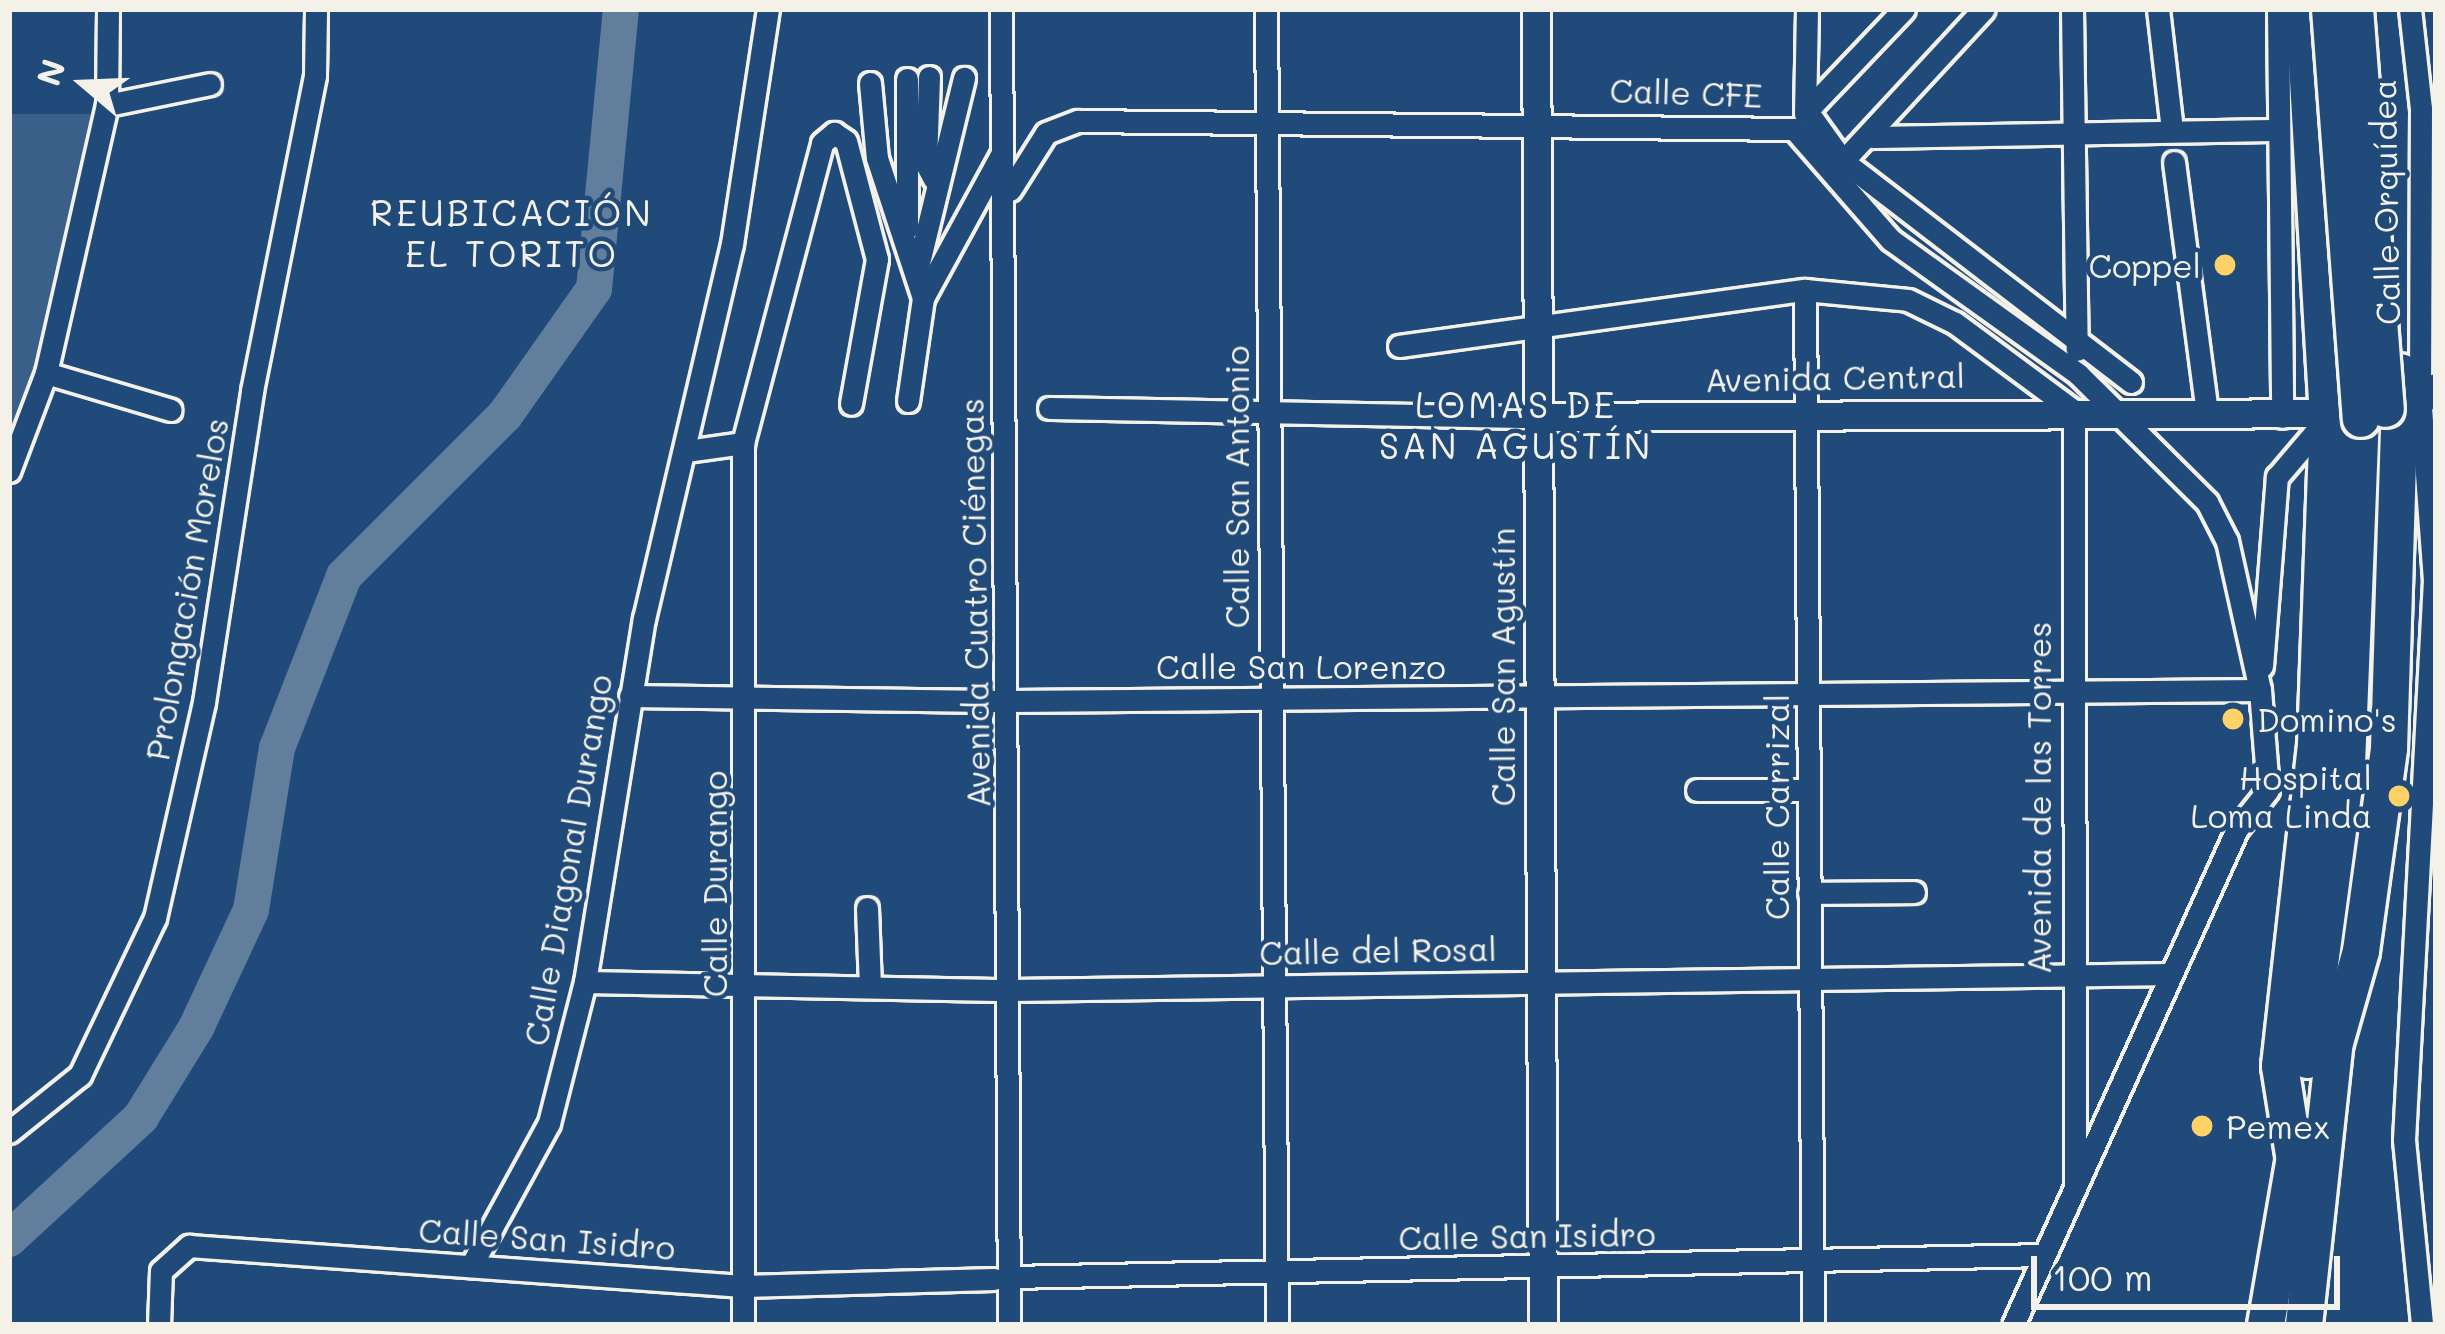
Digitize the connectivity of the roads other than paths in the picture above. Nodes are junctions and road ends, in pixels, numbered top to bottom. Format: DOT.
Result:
graph roads {
  1 [pos="108,9"];
  2 [pos="316,9"];
  3 [pos="768,9"];
  4 [pos="1001,9"];
  5 [pos="1266,9"];
  6 [pos="1536,9"];
  7 [pos="1807,9"];
  8 [pos="1904,9"];
  9 [pos="1984,9"];
  10 [pos="2072,9"];
  11 [pos="2158,9"];
  12 [pos="2278,9"];
  13 [pos="2304,9"];
  14 [pos="2330,9"];
  15 [pos="2355,9"];
  16 [pos="2368,9"];
  17 [pos="2410,9"];
  18 [pos="964,78"];
  19 [pos="210,83"];
  20 [pos="871,83"];
  21 [pos="107,105"];
  22 [pos="2428,111"];
  23 [pos="1800,120"];
  24 [pos="1535,121"];
  25 [pos="1265,122"];
  26 [pos="2172,130"];
  27 [pos="2276,130"];
  28 [pos="2074,131"];
  29 [pos="1872,137"];
  30 [pos="1004,150"];
  31 [pos="1843,161"];
  32 [pos="2174,162"];
  33 [pos="934,180"];
  34 [pos="1005,202"];
  35 [pos="907,250"];
  36 [pos="919,288"];
  37 [pos="1805,290"];
  38 [pos="1538,331"];
  39 [pos="2076,340"];
  40 [pos="1399,346"];
  41 [pos="46,373"];
  42 [pos="2078,374"];
  43 [pos="2131,382"];
  44 [pos="2425,395"];
  45 [pos="908,401"];
  46 [pos="851,404"];
  47 [pos="1049,408"];
  48 [pos="171,410"];
  49 [pos="2119,410"];
  50 [pos="2074,411"];
  51 [pos="1804,412"];
  52 [pos="1269,413"];
  53 [pos="2207,413"];
  54 [pos="1537,417"];
  55 [pos="2282,417"];
  56 [pos="2328,417"];
  57 [pos="743,443"];
  58 [pos="686,451"];
  59 [pos="9,471"];
  60 [pos="2435,580"];
  61 [pos="2260,690"];
  62 [pos="630,696"];
  63 [pos="1810,697"];
  64 [pos="2071,697"];
  65 [pos="1270,698"];
  66 [pos="1537,698"];
  67 [pos="747,701"];
  68 [pos="1009,701"];
  69 [pos="1697,790"];
  70 [pos="1809,790"];
  71 [pos="1914,892"];
  72 [pos="1809,893"];
  73 [pos="867,908"];
  74 [pos="2332,955"];
  75 [pos="2171,974"];
  76 [pos="2071,976"];
  77 [pos="1541,981"];
  78 [pos="1809,981"];
  79 [pos="585,982"];
  80 [pos="1274,985"];
  81 [pos="748,987"];
  82 [pos="870,988"];
  83 [pos="1010,990"];
  84 [pos="2334,1046"];
  85 [pos="9,1132"];
  86 [pos="2295,1161"];
  87 [pos="2075,1185"];
  88 [pos="2044,1255"];
  89 [pos="1812,1261"];
  90 [pos="471,1266"];
  91 [pos="1542,1269"];
  92 [pos="1277,1273"];
  93 [pos="1003,1278"];
  94 [pos="743,1286"];
  95 [pos="159,1325"];
  96 [pos="743,1325"];
  97 [pos="998,1325"];
  98 [pos="1009,1325"];
  99 [pos="1277,1325"];
  100 [pos="1543,1325"];
  101 [pos="1813,1325"];
  102 [pos="2013,1325"];
  103 [pos="2266,1325"];
  104 [pos="2304,1325"];
  105 [pos="2422,1325"];
  1 -- 21 [label="street"];
  2 -- 85 [label="street, Prolongación Morelos"];
  3 -- 58 [label="street"];
  4 -- 30 [label="street, Avenida Cuatro Ciénegas"];
  5 -- 25 [label="street, Calle San Antonio"];
  6 -- 24 [label="street, Calle San Agustín"];
  7 -- 23 [label="street"];
  8 -- 23 [label="street"];
  9 -- 29 [label="street"];
  10 -- 28 [label="street"];
  11 -- 26 [label="street"];
  12 -- 27 [label="street"];
  13 -- 56 [label="highway"];
  14 -- 74 [label="highway, bridge"];
  15 -- 74 [label="highway, bridge"];
  16 -- 44 [label="highway"];
  17 -- 22 [label="street, Calle Orquídea"];
  18 -- 33 [label="street"];
  19 -- 21 [label="street"];
  20 -- 35 [label="street"];
  21 -- 41 [label="street"];
  22 -- 44 [label="street, Calle Orquídea"];
  23 -- 24 [label="street, Calle CFE"];
  23 -- 31 [label="street, Calle CFE"];
  23 -- 42 [label="street, Calle CFE"];
  24 -- 25 [label="street, Calle CFE"];
  24 -- 38 [label="street, Calle San Agustín"];
  25 -- 34 [label="street, Calle CFE"];
  25 -- 52 [label="street, Calle San Antonio"];
  26 -- 27 [label="street"];
  26 -- 28 [label="street"];
  27 -- 55 [label="street"];
  28 -- 29 [label="street"];
  28 -- 39 [label="street"];
  29 -- 31 [label="street"];
  30 -- 34 [label="street, Avenida Cuatro Ciénegas"];
  30 -- 36 [label="street"];
  31 -- 39 [label="street, Calle CFE"];
  32 -- 53 [label="street"];
  33 -- 35 [label="street"];
  33 -- 36 [label="street"];
  34 -- 68 [label="street, Avenida Cuatro Ciénegas"];
  35 -- 36 [label="street"];
  36 -- 45 [label="street"];
  37 -- 38 [label="street"];
  37 -- 50 [label="street"];
  37 -- 51 [label="street, Calle Carrizal"];
  38 -- 40 [label="street"];
  38 -- 54 [label="street, Calle San Agustín"];
  39 -- 42 [label="street"];
  39 -- 43 [label="street, Calle CFE"];
  41 -- 48 [label="street"];
  41 -- 59 [label="street"];
  42 -- 49 [label="street, Calle CFE"];
  44 -- 56 [label="street, Avenida Central"];
  44 -- 60 [label="street"];
  44 -- 84 [label="highway"];
  46 -- 57 [label="street, Calle Durango"];
  47 -- 52 [label="street, Avenida Central"];
  49 -- 50 [label="street, Avenida Central"];
  49 -- 53 [label="street, Avenida Central"];
  49 -- 61 [label="street, Calle CFE"];
  50 -- 51 [label="street, Avenida Central"];
  50 -- 64 [label="street, Avenida de las Torres"];
  51 -- 54 [label="street, Avenida Central"];
  51 -- 63 [label="street, Calle Carrizal"];
  52 -- 54 [label="street, Avenida Central"];
  52 -- 65 [label="street, Calle San Antonio"];
  53 -- 55 [label="street, Avenida Central"];
  54 -- 66 [label="street, Calle San Agustín"];
  55 -- 56 [label="street, Avenida Central"];
  56 -- 61 [label="street"];
  56 -- 86 [label="highway"];
  57 -- 58 [label="street"];
  57 -- 67 [label="street, Calle Durango"];
  58 -- 62 [label="street, Calle Diagonal Durango"];
  60 -- 105 [label="street"];
  61 -- 64 [label="street, Calle San Lorenzo"];
  61 -- 75 [label="street"];
  62 -- 67 [label="street, Calle San Lorenzo"];
  62 -- 79 [label="street, Calle Diagonal Durango"];
  63 -- 64 [label="street, Calle San Lorenzo"];
  63 -- 66 [label="street, Calle San Lorenzo"];
  63 -- 70 [label="street, Calle Carrizal"];
  64 -- 76 [label="street, Avenida de las Torres"];
  65 -- 66 [label="street, Calle San Lorenzo"];
  65 -- 68 [label="street, Calle San Lorenzo"];
  65 -- 80 [label="street, Calle San Antonio"];
  66 -- 77 [label="street, Calle San Agustín"];
  67 -- 68 [label="street, Calle San Lorenzo"];
  67 -- 81 [label="street, Calle Durango"];
  68 -- 83 [label="street, Avenida Cuatro Ciénegas"];
  69 -- 70 [label="street"];
  70 -- 72 [label="street, Calle Carrizal"];
  71 -- 72 [label="street"];
  72 -- 78 [label="street, Calle Carrizal"];
  73 -- 82 [label="street"];
  74 -- 84 [label="highway"];
  74 -- 86 [label="highway"];
  75 -- 76 [label="street, Calle del Rosal"];
  75 -- 87 [label="street"];
  76 -- 78 [label="street, Calle del Rosal"];
  76 -- 87 [label="street, Avenida de las Torres"];
  77 -- 78 [label="street, Calle del Rosal"];
  77 -- 80 [label="street, Calle del Rosal"];
  77 -- 91 [label="street, Calle San Agustín"];
  78 -- 89 [label="street, Calle Carrizal"];
  79 -- 81 [label="street, Calle del Rosal"];
  79 -- 90 [label="street, Calle Diagonal Durango"];
  80 -- 83 [label="street, Calle del Rosal"];
  80 -- 92 [label="street, Calle San Antonio"];
  81 -- 82 [label="street, Calle del Rosal"];
  81 -- 94 [label="street, Calle Durango"];
  82 -- 83 [label="street, Calle del Rosal"];
  83 -- 93 [label="street, Avenida Cuatro Ciénegas"];
  84 -- 104 [label="highway"];
  86 -- 103 [label="highway"];
  87 -- 88 [label="street"];
  88 -- 89 [label="street, Calle San Isidro"];
  88 -- 102 [label="street"];
  89 -- 91 [label="street, Calle San Isidro"];
  89 -- 101 [label="street, Calle Carrizal"];
  90 -- 94 [label="street, Calle San Isidro"];
  90 -- 95 [label="street, Calle San Isidro"];
  91 -- 92 [label="street, Calle San Isidro"];
  91 -- 100 [label="street, Calle San Agustín"];
  92 -- 93 [label="street, Calle San Isidro"];
  92 -- 99 [label="street, Calle San Antonio"];
  93 -- 94 [label="street, Calle San Isidro"];
  93 -- 97 [label="street, Avenida Cuatro Ciénegas"];
  93 -- 98 [label="street, Avenida Cuatro Ciénegas"];
  94 -- 96 [label="street, Calle Durango"];
}
